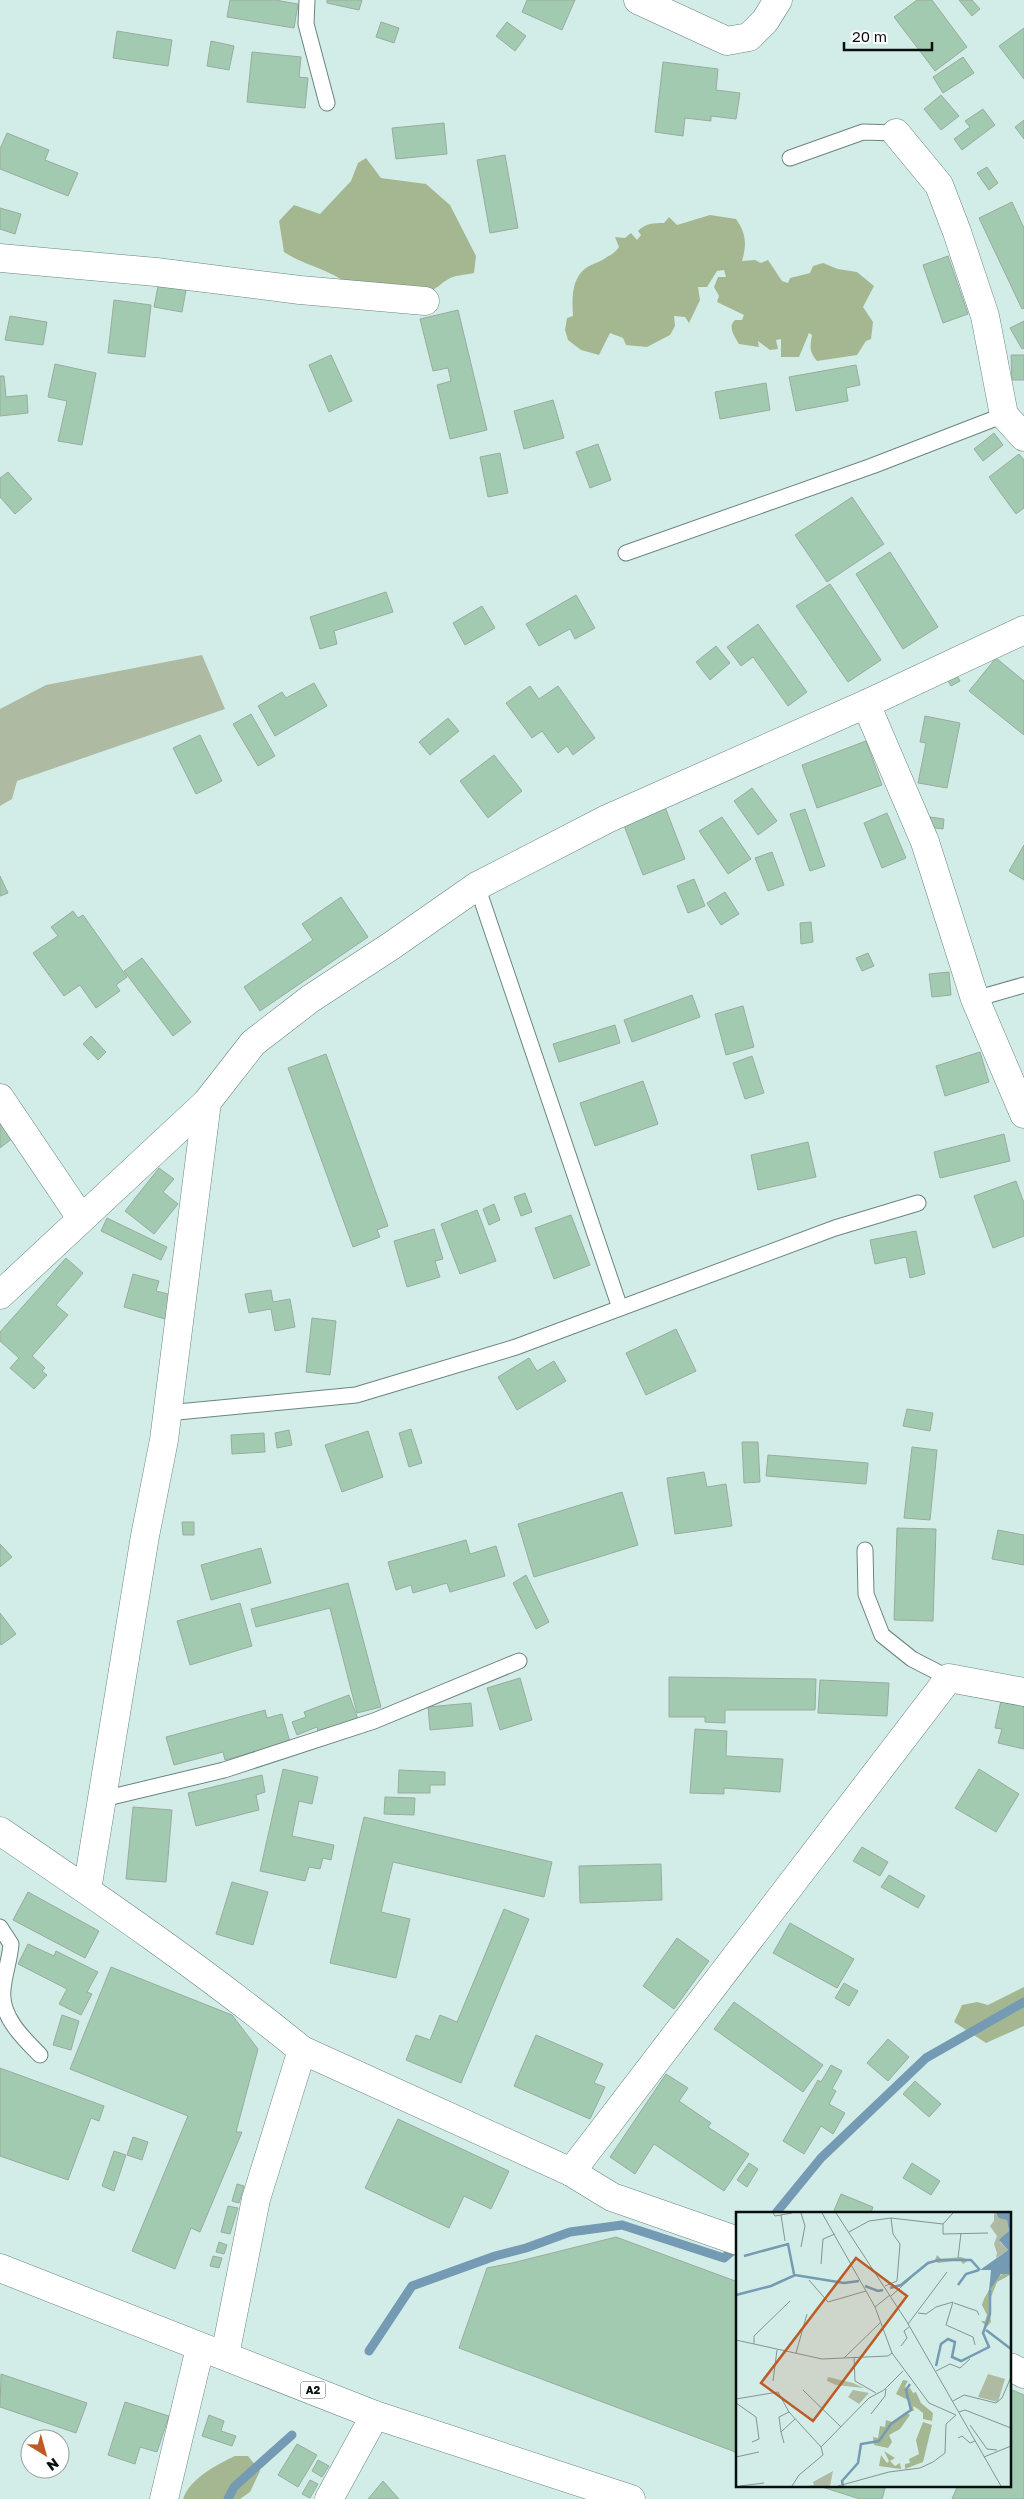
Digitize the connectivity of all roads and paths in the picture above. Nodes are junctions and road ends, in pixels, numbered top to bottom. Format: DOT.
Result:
graph roads {
  1 [pos="307,0"];
  2 [pos="638,0"];
  3 [pos="778,0"];
  4 [pos="327,103"];
  5 [pos="896,133"];
  6 [pos="790,158"];
  7 [pos="0,258"];
  8 [pos="425,301"];
  9 [pos="1004,415"];
  10 [pos="1024,437"];
  11 [pos="626,553"];
  12 [pos="1024,630"];
  13 [pos="866,704"];
  14 [pos="477,886"];
  15 [pos="1024,985"];
  16 [pos="974,999"];
  17 [pos="1019,1087"];
  18 [pos="0,1098"];
  19 [pos="207,1102"];
  20 [pos="1024,1114"];
  21 [pos="918,1203"];
  22 [pos="81,1218"];
  23 [pos="0,1295"];
  24 [pos="620,1308"];
  25 [pos="167,1413"];
  26 [pos="865,1550"];
  27 [pos="519,1661"];
  28 [pos="948,1678"];
  29 [pos="1024,1692"];
  30 [pos="103,1799"];
  31 [pos="0,1831"];
  32 [pos="87,1890"];
  33 [pos="0,1927"];
  34 [pos="302,2050"];
  35 [pos="40,2055"];
  36 [pos="571,2172"];
  37 [pos="736,2240"];
  38 [pos="0,2268"];
  39 [pos="212,2351"];
  40 [pos="1012,2369"];
  41 [pos="1024,2374"];
  42 [pos="375,2415"];
  43 [pos="164,2499"];
  44 [pos="329,2499"];
  45 [pos="632,2499"];
  1 -- 4 [label="lane"];
  2 -- 3 [label="street"];
  5 -- 6 [label="lane"];
  5 -- 9 [label="street"];
  7 -- 8 [label="street"];
  9 -- 10 [label="street"];
  9 -- 11 [label="lane"];
  12 -- 13 [label="street"];
  13 -- 14 [label="street"];
  13 -- 16 [label="street"];
  14 -- 19 [label="street"];
  14 -- 24 [label="lane"];
  15 -- 16 [label="lane"];
  16 -- 17 [label="street"];
  17 -- 20 [label="street"];
  18 -- 22 [label="street"];
  19 -- 22 [label="street"];
  19 -- 25 [label="street"];
  21 -- 24 [label="lane"];
  22 -- 23 [label="street"];
  24 -- 25 [label="lane"];
  25 -- 30 [label="street"];
  26 -- 28 [label="lane"];
  27 -- 30 [label="lane"];
  28 -- 29 [label="street"];
  28 -- 36 [label="street"];
  30 -- 32 [label="street"];
  31 -- 32 [label="street"];
  32 -- 34 [label="street"];
  33 -- 35 [label="lane"];
  34 -- 36 [label="street"];
  34 -- 39 [label="street"];
  36 -- 37 [label="street"];
  38 -- 39 [label="street, A2"];
  39 -- 42 [label="street, A2"];
  39 -- 43 [label="street"];
  40 -- 41 [label="street"];
  42 -- 44 [label="street"];
  42 -- 45 [label="street, A2"];
}
